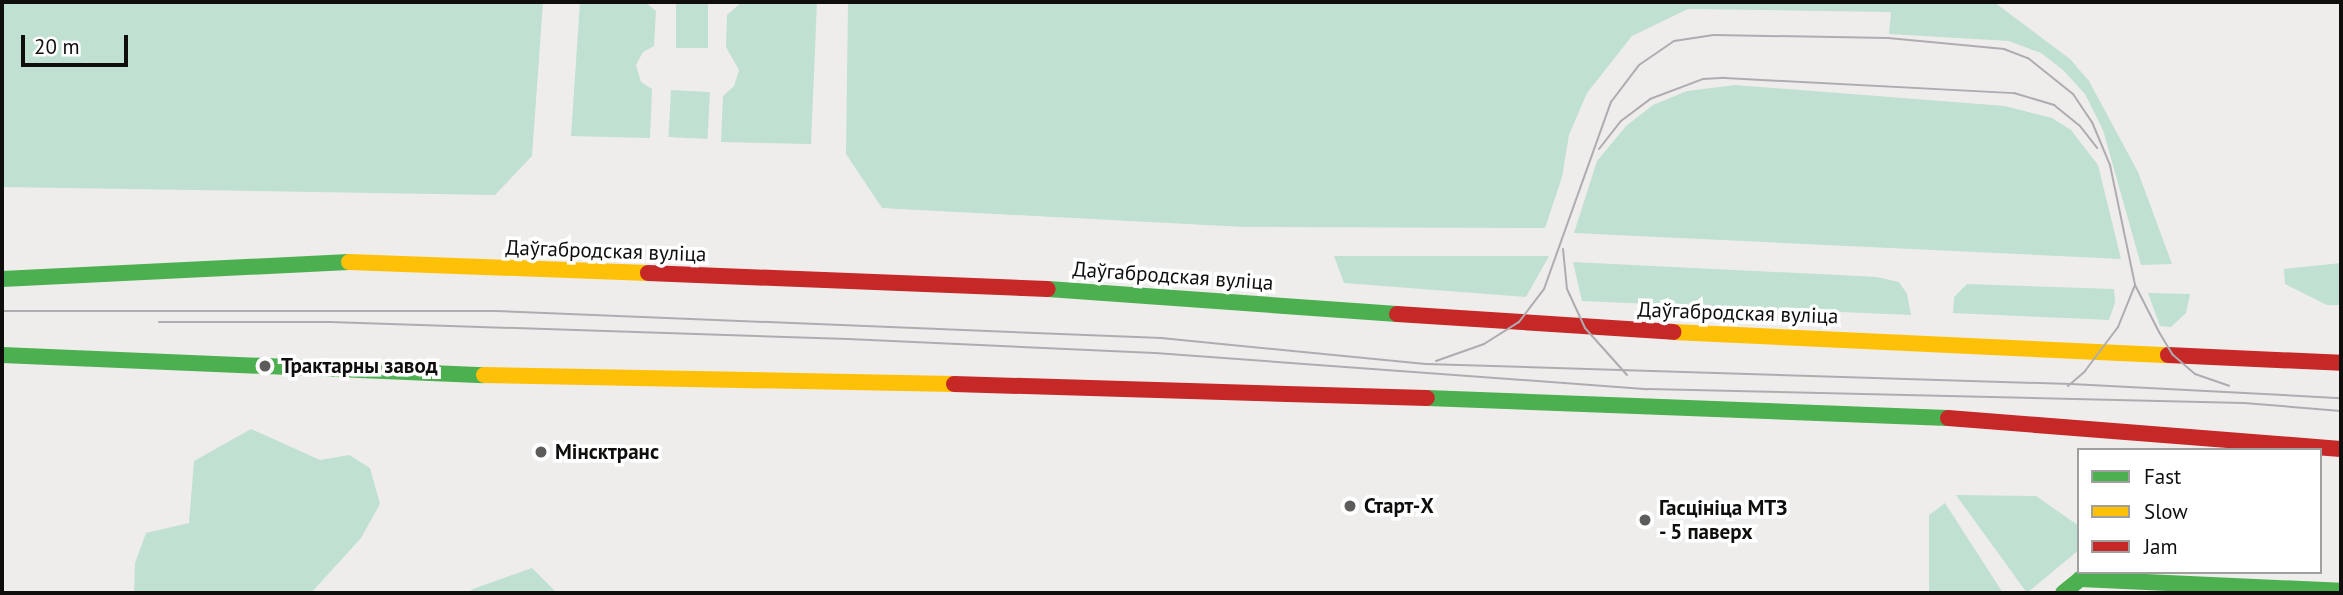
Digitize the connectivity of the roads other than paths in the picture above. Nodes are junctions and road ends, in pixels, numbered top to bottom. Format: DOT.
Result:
graph roads {
  1 [pos="2,279"];
  2 [pos="2,355"];
  3 [pos="2341,363"];
  4 [pos="2341,449"];
  5 [pos="2341,591"];
  6 [pos="2063,593"];
  1 -- 3 [label="main road, Даўгабродская вуліца"];
  2 -- 4 [label="main road"];
  5 -- 6 [label="main road"];
}
